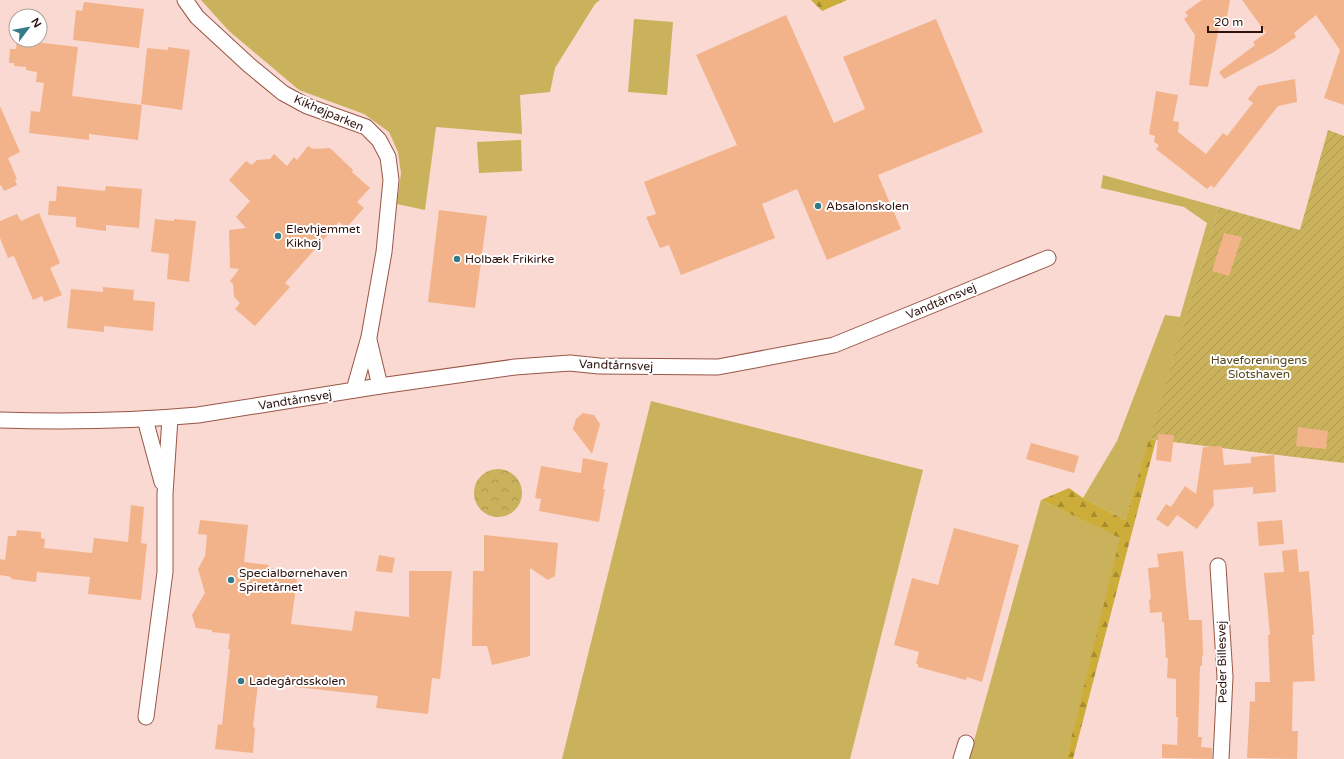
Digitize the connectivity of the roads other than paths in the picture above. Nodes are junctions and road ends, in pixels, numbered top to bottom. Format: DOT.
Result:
graph roads {
  1 [pos="185,0"];
  2 [pos="1048,258"];
  3 [pos="369,337"];
  4 [pos="380,386"];
  5 [pos="354,390"];
  6 [pos="170,418"];
  7 [pos="145,419"];
  8 [pos="0,420"];
  9 [pos="165,494"];
  10 [pos="1218,566"];
  11 [pos="146,717"];
  12 [pos="966,743"];
  13 [pos="961,759"];
  14 [pos="1221,759"];
  1 -- 3 [label="street, Kikhøjparken"];
  2 -- 4 [label="street, Vandtårnsvej"];
  3 -- 4 [label="street, Kikhøjparken"];
  3 -- 5 [label="street, Kikhøjparken"];
  4 -- 5 [label="street, Vandtårnsvej"];
  5 -- 6 [label="street, Vandtårnsvej"];
  6 -- 7 [label="street, Vandtårnsvej"];
  6 -- 9 [label="street"];
  7 -- 8 [label="street, Vandtårnsvej"];
  7 -- 9 [label="street"];
  9 -- 11 [label="street"];
  10 -- 14 [label="street, Peder Billesvej"];
  12 -- 13 [label="street"];
}
